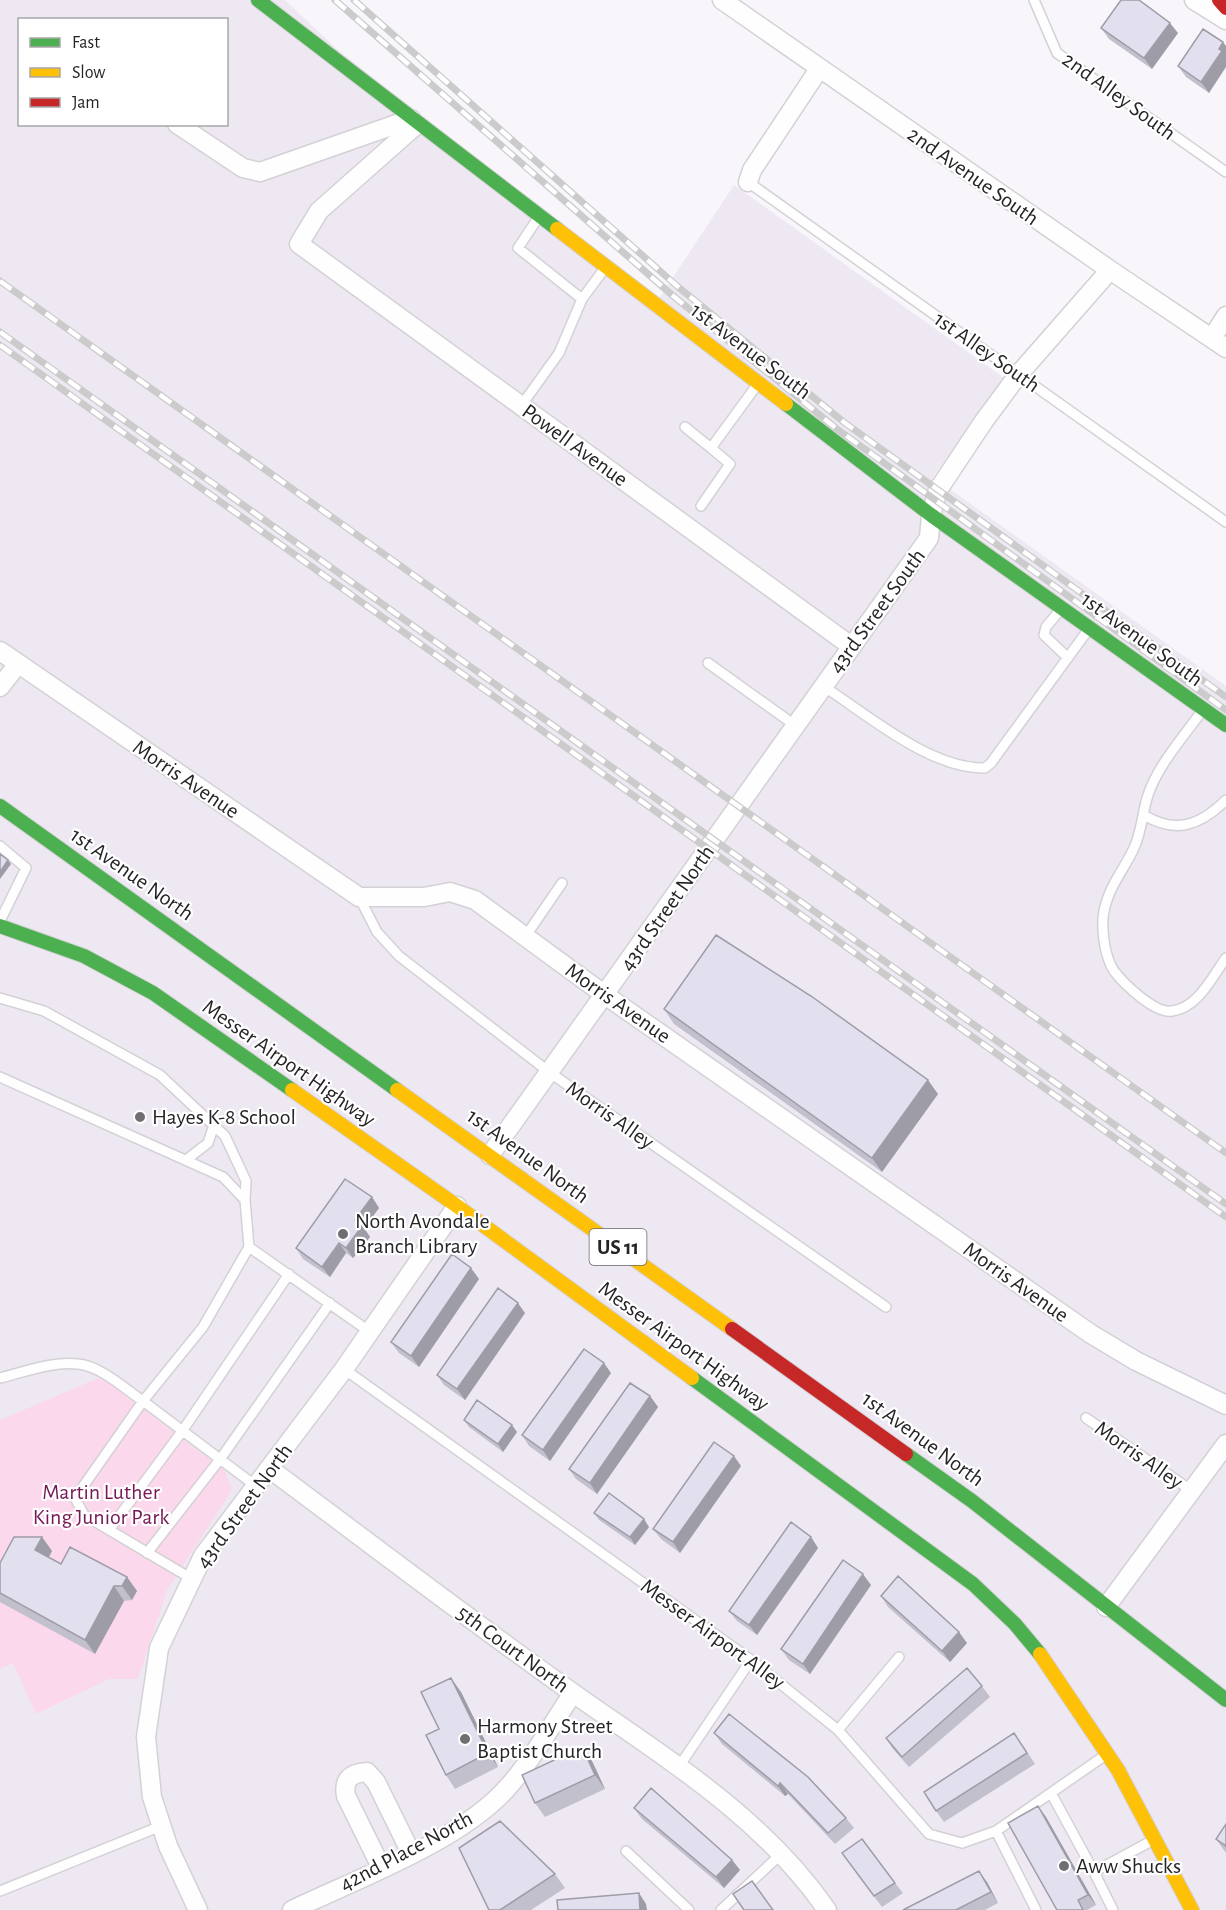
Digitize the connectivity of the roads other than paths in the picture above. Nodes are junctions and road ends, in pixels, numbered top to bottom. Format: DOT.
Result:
graph roads {
  1 [pos="258,0"];
  2 [pos="722,0"];
  3 [pos="1034,0"];
  4 [pos="1194,0"];
  5 [pos="1219,0"];
  6 [pos="1226,8"];
  7 [pos="1226,20"];
  8 [pos="819,69"];
  9 [pos="411,119"];
  10 [pos="180,126"];
  11 [pos="1226,172"];
  12 [pos="748,182"];
  13 [pos="540,216"];
  14 [pos="606,267"];
  15 [pos="1110,270"];
  16 [pos="582,299"];
  17 [pos="1226,316"];
  18 [pos="1219,343"];
  19 [pos="1018,375"];
  20 [pos="758,383"];
  21 [pos="521,406"];
  22 [pos="685,427"];
  23 [pos="711,448"];
  24 [pos="702,506"];
  25 [pos="931,515"];
  26 [pos="1226,522"];
  27 [pos="1062,608"];
  28 [pos="1090,628"];
  29 [pos="851,646"];
  30 [pos="0,651"];
  31 [pos="1068,658"];
  32 [pos="708,663"];
  33 [pos="18,664"];
  34 [pos="823,686"];
  35 [pos="0,687"];
  36 [pos="1204,709"];
  37 [pos="1226,725"];
  38 [pos="796,726"];
  39 [pos="1226,800"];
  40 [pos="0,807"];
  41 [pos="740,807"];
  42 [pos="1143,814"];
  43 [pos="0,846"];
  44 [pos="562,883"];
  45 [pos="359,897"];
  46 [pos="0,921"];
  47 [pos="0,926"];
  48 [pos="525,937"];
  49 [pos="1226,958"];
  50 [pos="605,995"];
  51 [pos="0,999"];
  52 [pos="549,1072"];
  53 [pos="0,1077"];
  54 [pos="214,1125"];
  55 [pos="490,1155"];
  56 [pos="186,1160"];
  57 [pos="245,1200"];
  58 [pos="457,1206"];
  59 [pos="249,1247"];
  60 [pos="290,1274"];
  61 [pos="330,1303"];
  62 [pos="886,1307"];
  63 [pos="370,1332"];
  64 [pos="344,1369"];
  65 [pos="0,1378"];
  66 [pos="143,1401"];
  67 [pos="1226,1405"];
  68 [pos="1086,1418"];
  69 [pos="183,1430"];
  70 [pos="1226,1444"];
  71 [pos="221,1458"];
  72 [pos="270,1469"];
  73 [pos="257,1487"];
  74 [pos="1192,1491"];
  75 [pos="109,1530"];
  76 [pos="147,1553"];
  77 [pos="192,1579"];
  78 [pos="1106,1607"];
  79 [pos="899,1657"];
  80 [pos="751,1660"];
  81 [pos="573,1694"];
  82 [pos="1226,1700"];
  83 [pos="838,1730"];
  84 [pos="1109,1752"];
  85 [pos="680,1765"];
  86 [pos="1051,1793"];
  87 [pos="161,1826"];
  88 [pos="996,1831"];
  89 [pos="1158,1838"];
  90 [pos="626,1851"];
  91 [pos="411,1853"];
  92 [pos="781,1854"];
  93 [pos="381,1868"];
  94 [pos="1094,1872"];
  95 [pos="0,1892"];
  96 [pos="198,1910"];
  97 [pos="292,1910"];
  98 [pos="689,1910"];
  99 [pos="721,1910"];
  100 [pos="827,1910"];
  101 [pos="1036,1910"];
  102 [pos="1113,1910"];
  103 [pos="1192,1910"];
  1 -- 9 [label="main road, 1st Avenue South"];
  2 -- 8 [label="street, 2nd Avenue South"];
  3 -- 11 [label="lane, 2nd Alley South"];
  4 -- 7 [label="street"];
  5 -- 6 [label="main road"];
  8 -- 12 [label="street"];
  8 -- 15 [label="street, 2nd Avenue South"];
  9 -- 10 [label="street"];
  9 -- 13 [label="main road, 1st Avenue South"];
  9 -- 21 [label="street, Powell Avenue"];
  12 -- 19 [label="lane, 1st Alley South"];
  13 -- 14 [label="main road, 1st Avenue South"];
  13 -- 16 [label="lane"];
  14 -- 16 [label="lane"];
  14 -- 20 [label="main road, 1st Avenue South"];
  15 -- 18 [label="street, 2nd Avenue South"];
  15 -- 19 [label="street, 43rd Street South"];
  16 -- 21 [label="lane"];
  17 -- 18 [label="street"];
  19 -- 25 [label="street, 43rd Street South"];
  19 -- 26 [label="lane, 1st Alley South"];
  20 -- 23 [label="lane"];
  20 -- 25 [label="main road, 1st Avenue South"];
  21 -- 29 [label="street, Powell Avenue"];
  22 -- 23 [label="lane"];
  23 -- 24 [label="lane"];
  25 -- 27 [label="main road, 1st Avenue South"];
  25 -- 29 [label="street, 43rd Street South"];
  27 -- 28 [label="main road, 1st Avenue South"];
  27 -- 31 [label="lane"];
  28 -- 31 [label="lane"];
  28 -- 36 [label="main road, 1st Avenue South"];
  29 -- 34 [label="street, 43rd Street South"];
  30 -- 33 [label="street, Morris Avenue"];
  31 -- 34 [label="lane"];
  32 -- 38 [label="lane"];
  33 -- 35 [label="street"];
  33 -- 45 [label="street, Morris Avenue"];
  34 -- 38 [label="street, 43rd Street South"];
  36 -- 37 [label="main road, 1st Avenue South"];
  36 -- 42 [label="lane"];
  38 -- 41 [label="street, 43rd Street South"];
  39 -- 42 [label="lane"];
  40 -- 55 [label="main road, 1st Avenue North / US 11"];
  41 -- 50 [label="street, 43rd Street North"];
  42 -- 49 [label="lane"];
  43 -- 46 [label="lane"];
  44 -- 48 [label="lane"];
  45 -- 48 [label="street, Morris Avenue"];
  45 -- 52 [label="lane, Morris Alley"];
  47 -- 58 [label="main road, Messer Airport Highway"];
  48 -- 50 [label="street, Morris Avenue"];
  50 -- 52 [label="street, 43rd Street North"];
  50 -- 67 [label="street, Morris Avenue"];
  51 -- 54 [label="lane"];
  52 -- 55 [label="street, 43rd Street North"];
  52 -- 62 [label="lane, Morris Alley"];
  53 -- 56 [label="lane"];
  54 -- 56 [label="lane"];
  54 -- 57 [label="lane"];
  55 -- 78 [label="main road, 1st Avenue North / US 11"];
  56 -- 57 [label="lane"];
  57 -- 59 [label="lane"];
  58 -- 63 [label="street, 43rd Street North"];
  58 -- 84 [label="main road, Messer Airport Highway"];
  59 -- 60 [label="lane"];
  59 -- 66 [label="lane"];
  60 -- 61 [label="lane"];
  60 -- 69 [label="lane"];
  61 -- 63 [label="lane"];
  61 -- 71 [label="lane"];
  63 -- 64 [label="street, 43rd Street North"];
  64 -- 72 [label="street, 43rd Street North"];
  64 -- 80 [label="lane, Messer Airport Alley"];
  65 -- 66 [label="lane"];
  66 -- 69 [label="lane"];
  66 -- 75 [label="lane"];
  68 -- 74 [label="lane, Morris Alley"];
  69 -- 71 [label="lane"];
  69 -- 75 [label="lane"];
  70 -- 74 [label="street"];
  71 -- 73 [label="lane"];
  71 -- 76 [label="lane"];
  72 -- 73 [label="street, 43rd Street North"];
  72 -- 81 [label="street, 5th Court North"];
  73 -- 77 [label="street, 43rd Street North"];
  74 -- 78 [label="street"];
  75 -- 76 [label="lane"];
  76 -- 77 [label="lane"];
  77 -- 87 [label="street, 43rd Street North"];
  78 -- 82 [label="main road, 1st Avenue North / US 11"];
  79 -- 83 [label="lane"];
  80 -- 83 [label="lane, Messer Airport Alley"];
  80 -- 85 [label="lane"];
  81 -- 85 [label="street, 5th Court North"];
  81 -- 91 [label="street, 42nd Place North"];
  83 -- 88 [label="lane, Messer Airport Alley"];
  84 -- 86 [label="lane, Messer Airport Alley"];
  84 -- 89 [label="main road, Messer Airport Highway"];
  85 -- 92 [label="street, 5th Court North"];
  86 -- 88 [label="lane, Messer Airport Alley"];
  86 -- 94 [label="lane"];
  87 -- 95 [label="lane"];
  87 -- 96 [label="street, 43rd Street North"];
  88 -- 101 [label="lane"];
  89 -- 94 [label="lane"];
  89 -- 103 [label="main road, Messer Airport Highway"];
  90 -- 98 [label="lane"];
  91 -- 93 [label="street, 42nd Place North"];
  91 -- 93 [label="street"];
  92 -- 99 [label="lane"];
  92 -- 100 [label="street, 5th Court North"];
  93 -- 97 [label="street, 42nd Place North"];
  94 -- 102 [label="lane"];
}
